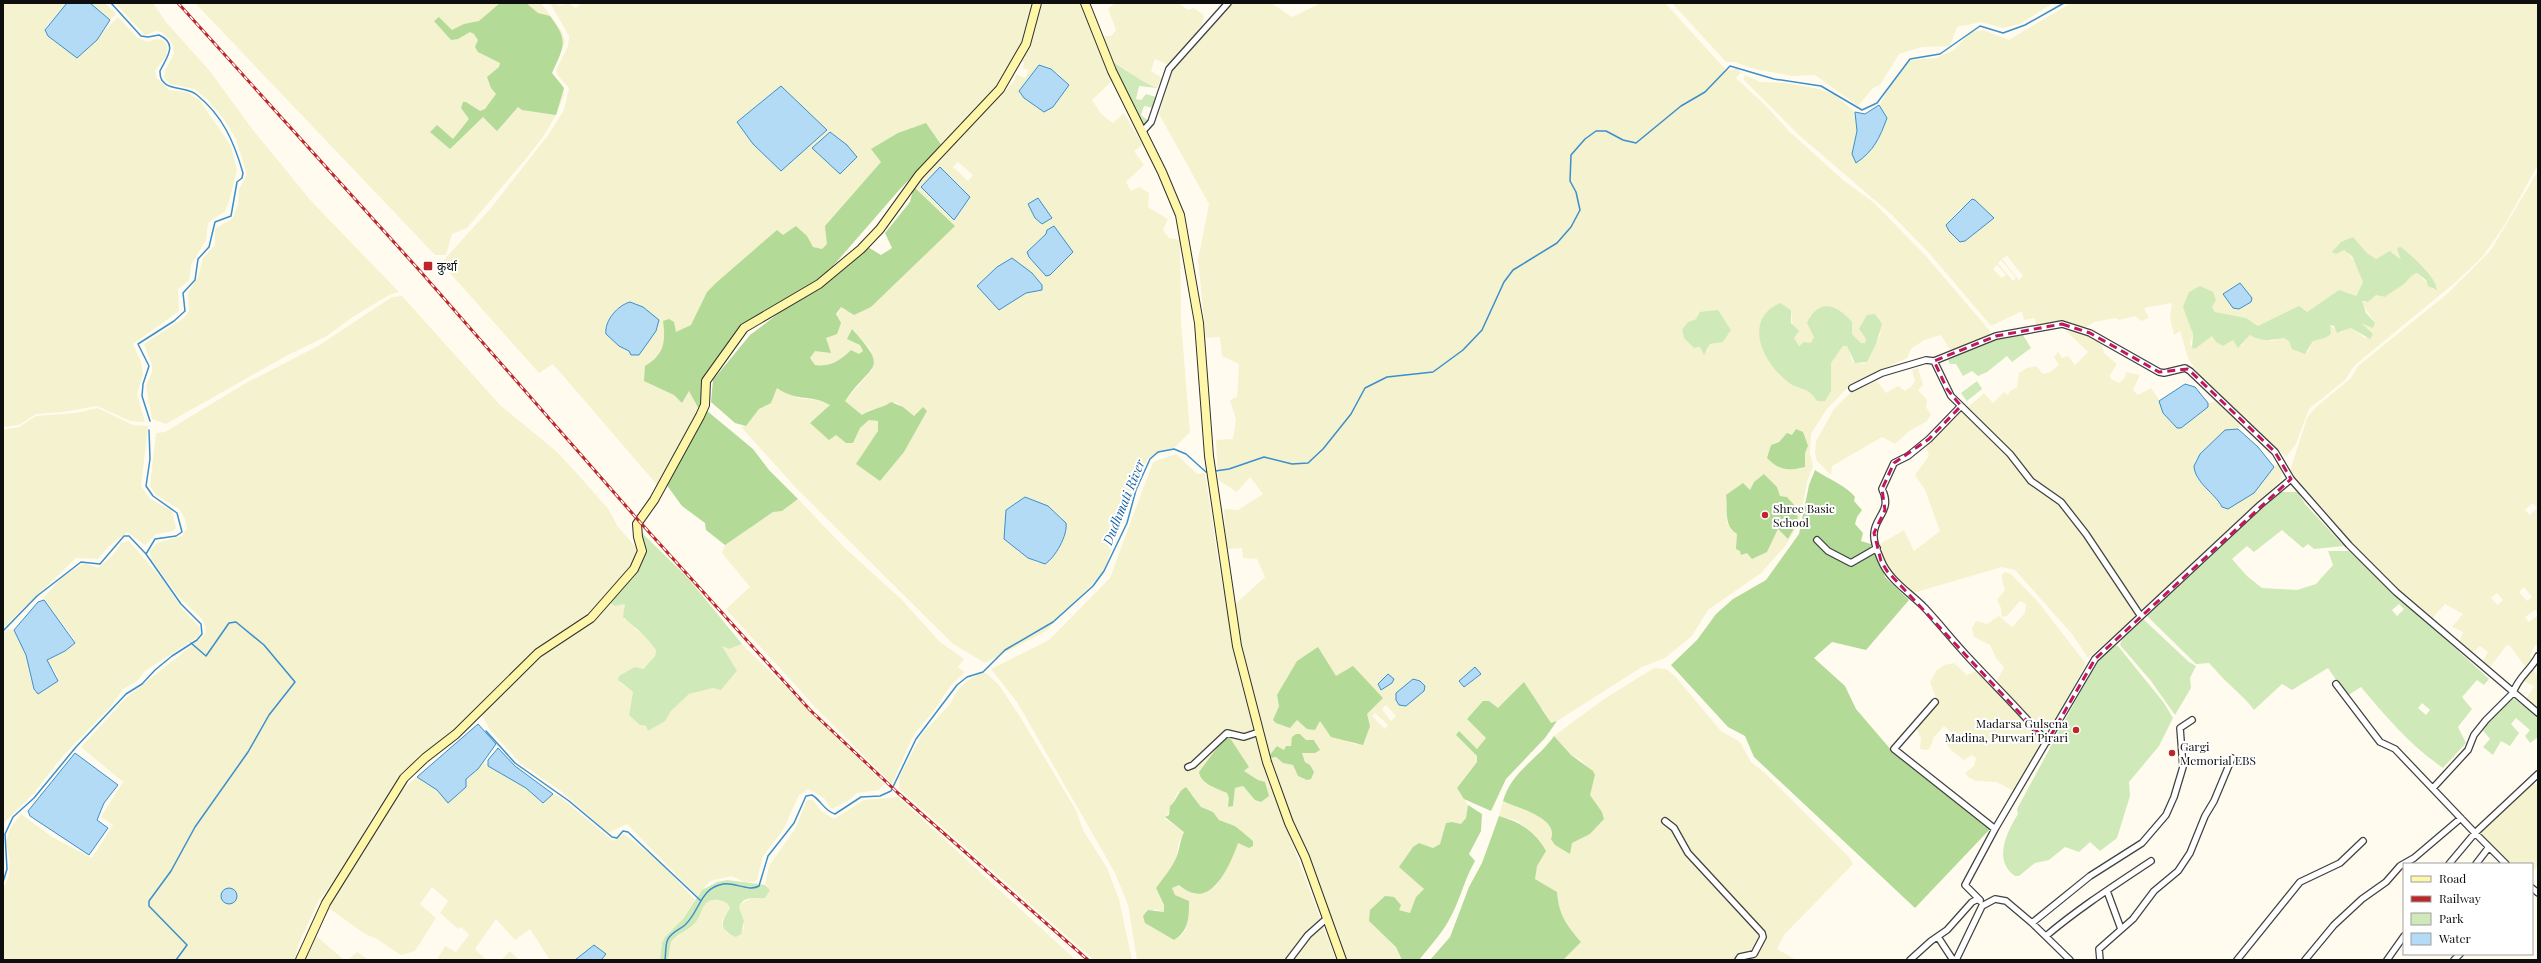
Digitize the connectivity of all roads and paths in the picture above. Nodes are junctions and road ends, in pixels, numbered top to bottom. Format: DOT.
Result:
graph roads {
  1 [pos="1037,3"];
  2 [pos="1085,3"];
  3 [pos="1228,3"];
  4 [pos="1142,132"];
  5 [pos="1934,360"];
  6 [pos="1852,388"];
  7 [pos="1961,406"];
  8 [pos="2291,479"];
  9 [pos="1817,540"];
  10 [pos="1877,548"];
  11 [pos="2140,615"];
  12 [pos="2538,656"];
  13 [pos="2336,684"];
  14 [pos="2513,692"];
  15 [pos="1935,702"];
  16 [pos="2538,713"];
  17 [pos="2192,720"];
  18 [pos="1259,732"];
  19 [pos="2047,742"];
  20 [pos="2232,758"];
  21 [pos="1188,767"];
  22 [pos="2538,774"];
  23 [pos="2433,788"];
  24 [pos="2461,818"];
  25 [pos="1665,821"];
  26 [pos="1995,830"];
  27 [pos="2475,834"];
  28 [pos="2363,841"];
  29 [pos="2489,847"];
  30 [pos="2151,861"];
  31 [pos="2405,863"];
  32 [pos="2450,863"];
  33 [pos="2477,863"];
  34 [pos="2505,863"];
  35 [pos="2403,864"];
  36 [pos="2107,892"];
  37 [pos="1980,900"];
  38 [pos="1982,906"];
  39 [pos="1326,919"];
  40 [pos="2032,923"];
  41 [pos="2121,930"];
  42 [pos="2046,936"];
  43 [pos="1938,937"];
  44 [pos="2403,937"];
  45 [pos="300,960"];
  46 [pos="1289,960"];
  47 [pos="1342,960"];
  48 [pos="1738,960"];
  49 [pos="1910,960"];
  50 [pos="1953,960"];
  51 [pos="1956,960"];
  52 [pos="2070,960"];
  53 [pos="2100,960"];
  54 [pos="2237,960"];
  55 [pos="2305,960"];
  56 [pos="2387,960"];
  1 -- 45 [label="street"];
  2 -- 4 [label="street"];
  3 -- 4 [label="street"];
  4 -- 18 [label="street"];
  5 -- 6 [label="street"];
  5 -- 7 [label="street"];
  5 -- 8 [label="street"];
  7 -- 10 [label="street"];
  7 -- 11 [label="street"];
  8 -- 11 [label="street"];
  8 -- 14 [label="street"];
  9 -- 10 [label="street"];
  10 -- 19 [label="street"];
  11 -- 19 [label="street"];
  12 -- 14 [label="street"];
  13 -- 23 [label="street"];
  14 -- 16 [label="street"];
  14 -- 23 [label="street"];
  15 -- 26 [label="street"];
  17 -- 40 [label="street"];
  18 -- 21 [label="street"];
  18 -- 39 [label="street"];
  19 -- 26 [label="street"];
  20 -- 41 [label="street"];
  22 -- 27 [label="street"];
  23 -- 24 [label="street"];
  24 -- 27 [label="street"];
  24 -- 31 [label="street"];
  25 -- 48 [label="street"];
  26 -- 37 [label="street"];
  27 -- 29 [label="street"];
  27 -- 32 [label="street"];
  28 -- 54 [label="street"];
  29 -- 33 [label="street"];
  29 -- 34 [label="street"];
  30 -- 36 [label="street"];
  35 -- 55 [label="street"];
  36 -- 41 [label="street"];
  36 -- 42 [label="street"];
  37 -- 38 [label="street"];
  37 -- 43 [label="street"];
  38 -- 40 [label="street"];
  38 -- 51 [label="street"];
  39 -- 46 [label="street"];
  39 -- 47 [label="street"];
  40 -- 42 [label="street"];
  41 -- 53 [label="street"];
  42 -- 52 [label="street"];
  43 -- 49 [label="street"];
  43 -- 50 [label="street"];
  44 -- 56 [label="street"];
}
